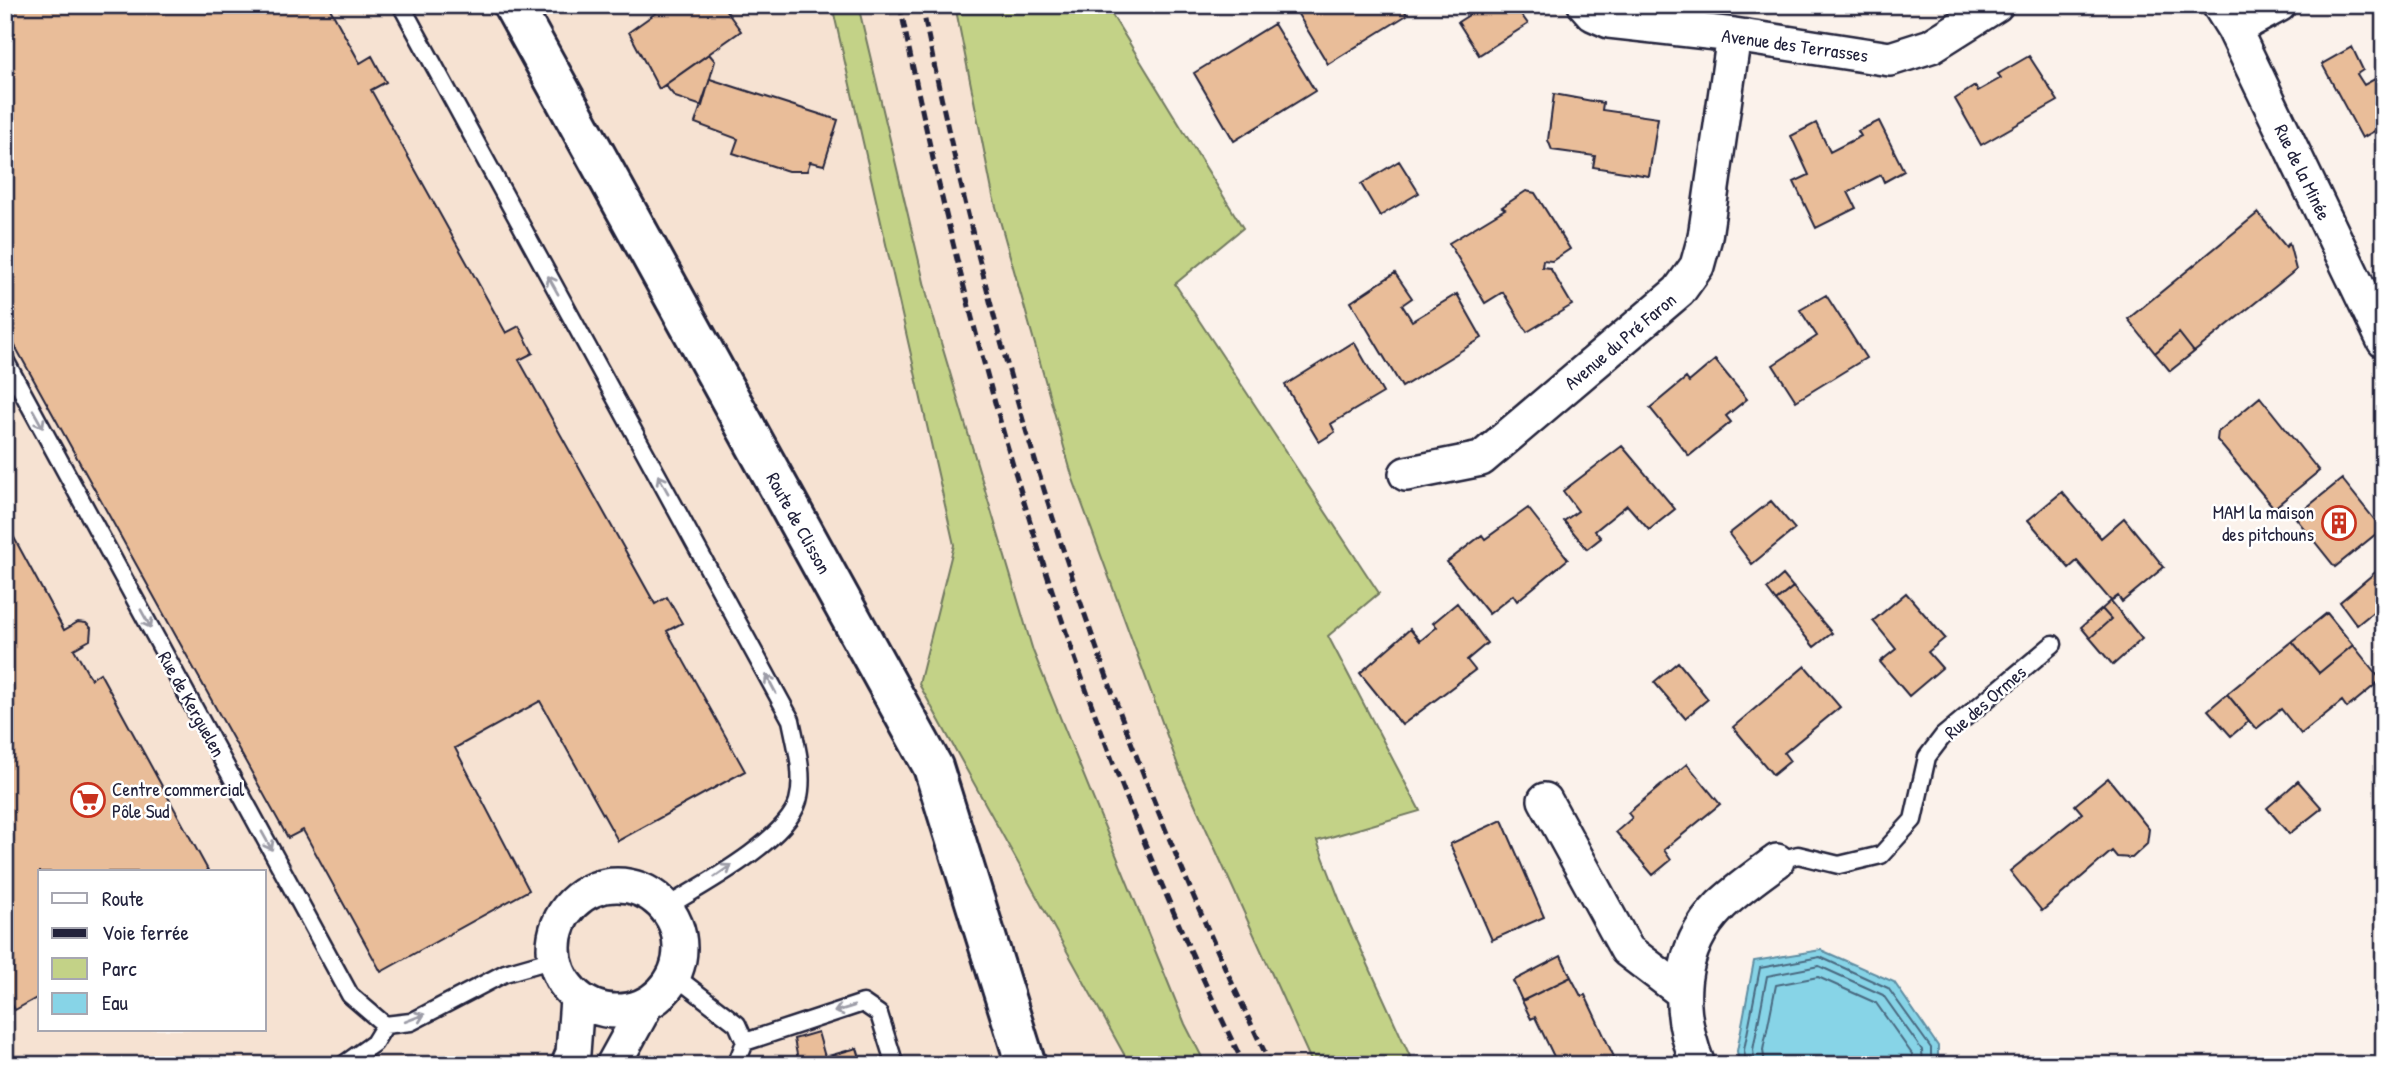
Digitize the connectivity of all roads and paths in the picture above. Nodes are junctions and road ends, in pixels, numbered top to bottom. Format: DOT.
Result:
graph roads {
  1 [pos="401,5"];
  2 [pos="513,5"];
  3 [pos="1585,5"];
  4 [pos="1996,5"];
  5 [pos="2279,5"];
  6 [pos="2226,17"];
  7 [pos="1734,35"];
  8 [pos="2384,341"];
  9 [pos="5,359"];
  10 [pos="1406,474"];
  11 [pos="2053,644"];
  12 [pos="1545,800"];
  13 [pos="1777,861"];
  14 [pos="666,907"];
  15 [pos="554,959"];
  16 [pos="675,976"];
  17 [pos="1682,992"];
  18 [pos="578,999"];
  19 [pos="646,1005"];
  20 [pos="385,1025"];
  21 [pos="745,1042"];
  22 [pos="343,1065"];
  23 [pos="568,1065"];
  24 [pos="612,1065"];
  25 [pos="736,1065"];
  26 [pos="895,1065"];
  27 [pos="1026,1065"];
  28 [pos="1698,1065"];
  14 -- 1 [label="lane, one-way"];
  2 -- 27 [label="main road, Route de Clisson"];
  3 -- 7 [label="street, Avenue des Terrasses"];
  4 -- 7 [label="street, Avenue des Terrasses"];
  5 -- 6 [label="street"];
  6 -- 8 [label="street, Rue de la Minée"];
  7 -- 10 [label="street, Avenue du Pré Faron"];
  9 -- 20 [label="lane, Rue de Kerguelen, one-way"];
  11 -- 13 [label="lane, Rue des Ormes"];
  12 -- 17 [label="street"];
  13 -- 17 [label="street, Rue des Ormes"];
  14 -- 15 [label="street"];
  14 -- 16 [label="street"];
  15 -- 18 [label="street"];
  20 -- 15 [label="lane, one-way"];
  16 -- 19 [label="street"];
  16 -- 21 [label="lane"];
  17 -- 28 [label="street, Rue des Ormes"];
  18 -- 19 [label="street"];
  18 -- 23 [label="street"];
  19 -- 24 [label="street"];
  20 -- 22 [label="lane"];
  21 -- 25 [label="lane"];
  26 -- 21 [label="lane, one-way"];
}
